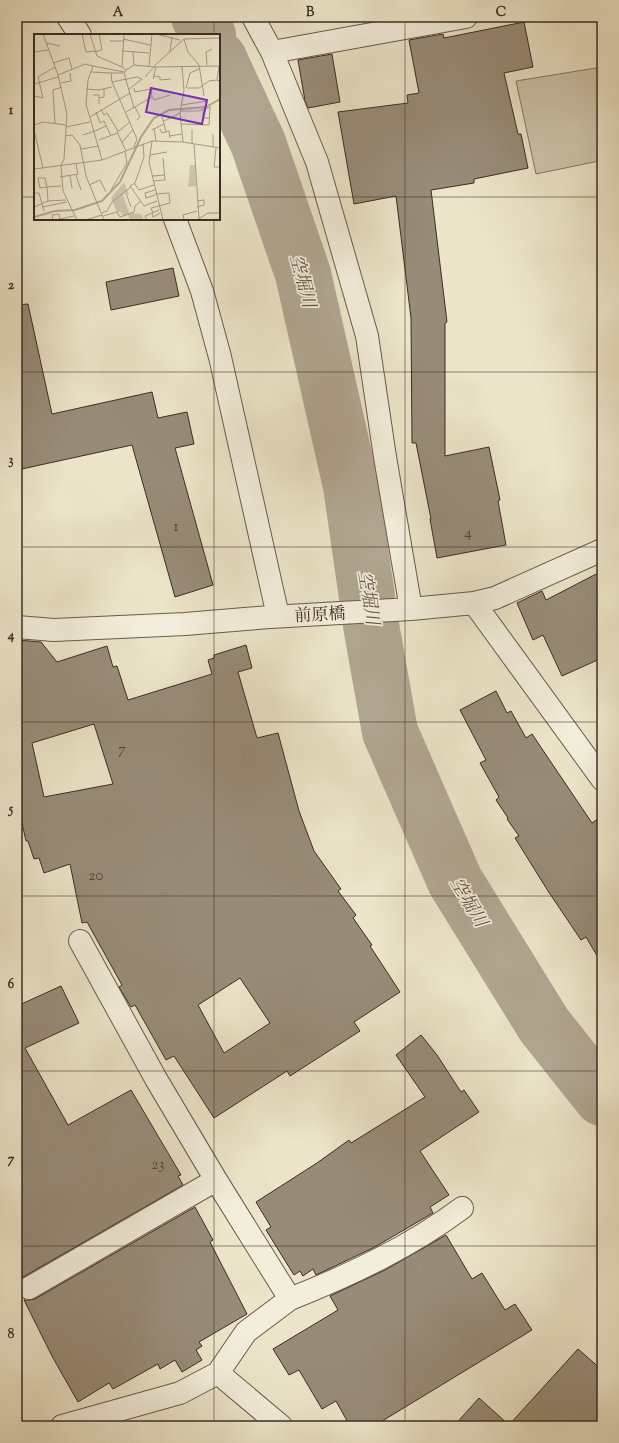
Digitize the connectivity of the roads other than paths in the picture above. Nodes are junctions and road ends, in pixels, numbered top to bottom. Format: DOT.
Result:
graph roads {
  1 [pos="68,17"];
  2 [pos="253,17"];
  3 [pos="466,17"];
  4 [pos="79,34"];
  5 [pos="272,52"];
  6 [pos="176,220"];
  7 [pos="602,550"];
  8 [pos="474,604"];
  9 [pos="411,609"];
  10 [pos="278,616"];
  11 [pos="17,627"];
  12 [pos="602,779"];
  13 [pos="80,941"];
  14 [pos="216,1180"];
  15 [pos="462,1208"];
  16 [pos="29,1288"];
  17 [pos="290,1299"];
  18 [pos="218,1373"];
  19 [pos="62,1426"];
  20 [pos="281,1426"];
  1 -- 4 [label="street"];
  2 -- 5 [label="street"];
  3 -- 5 [label="street"];
  5 -- 9 [label="street"];
  6 -- 10 [label="street"];
  7 -- 8 [label="street, 前原橋"];
  8 -- 9 [label="street, 前原橋"];
  8 -- 12 [label="street"];
  9 -- 10 [label="street, 前原橋"];
  10 -- 11 [label="street, 前原橋"];
  13 -- 14 [label="street"];
  14 -- 16 [label="street"];
  14 -- 17 [label="street"];
  15 -- 17 [label="street"];
  17 -- 18 [label="street"];
  18 -- 19 [label="street"];
  18 -- 20 [label="street"];
}
